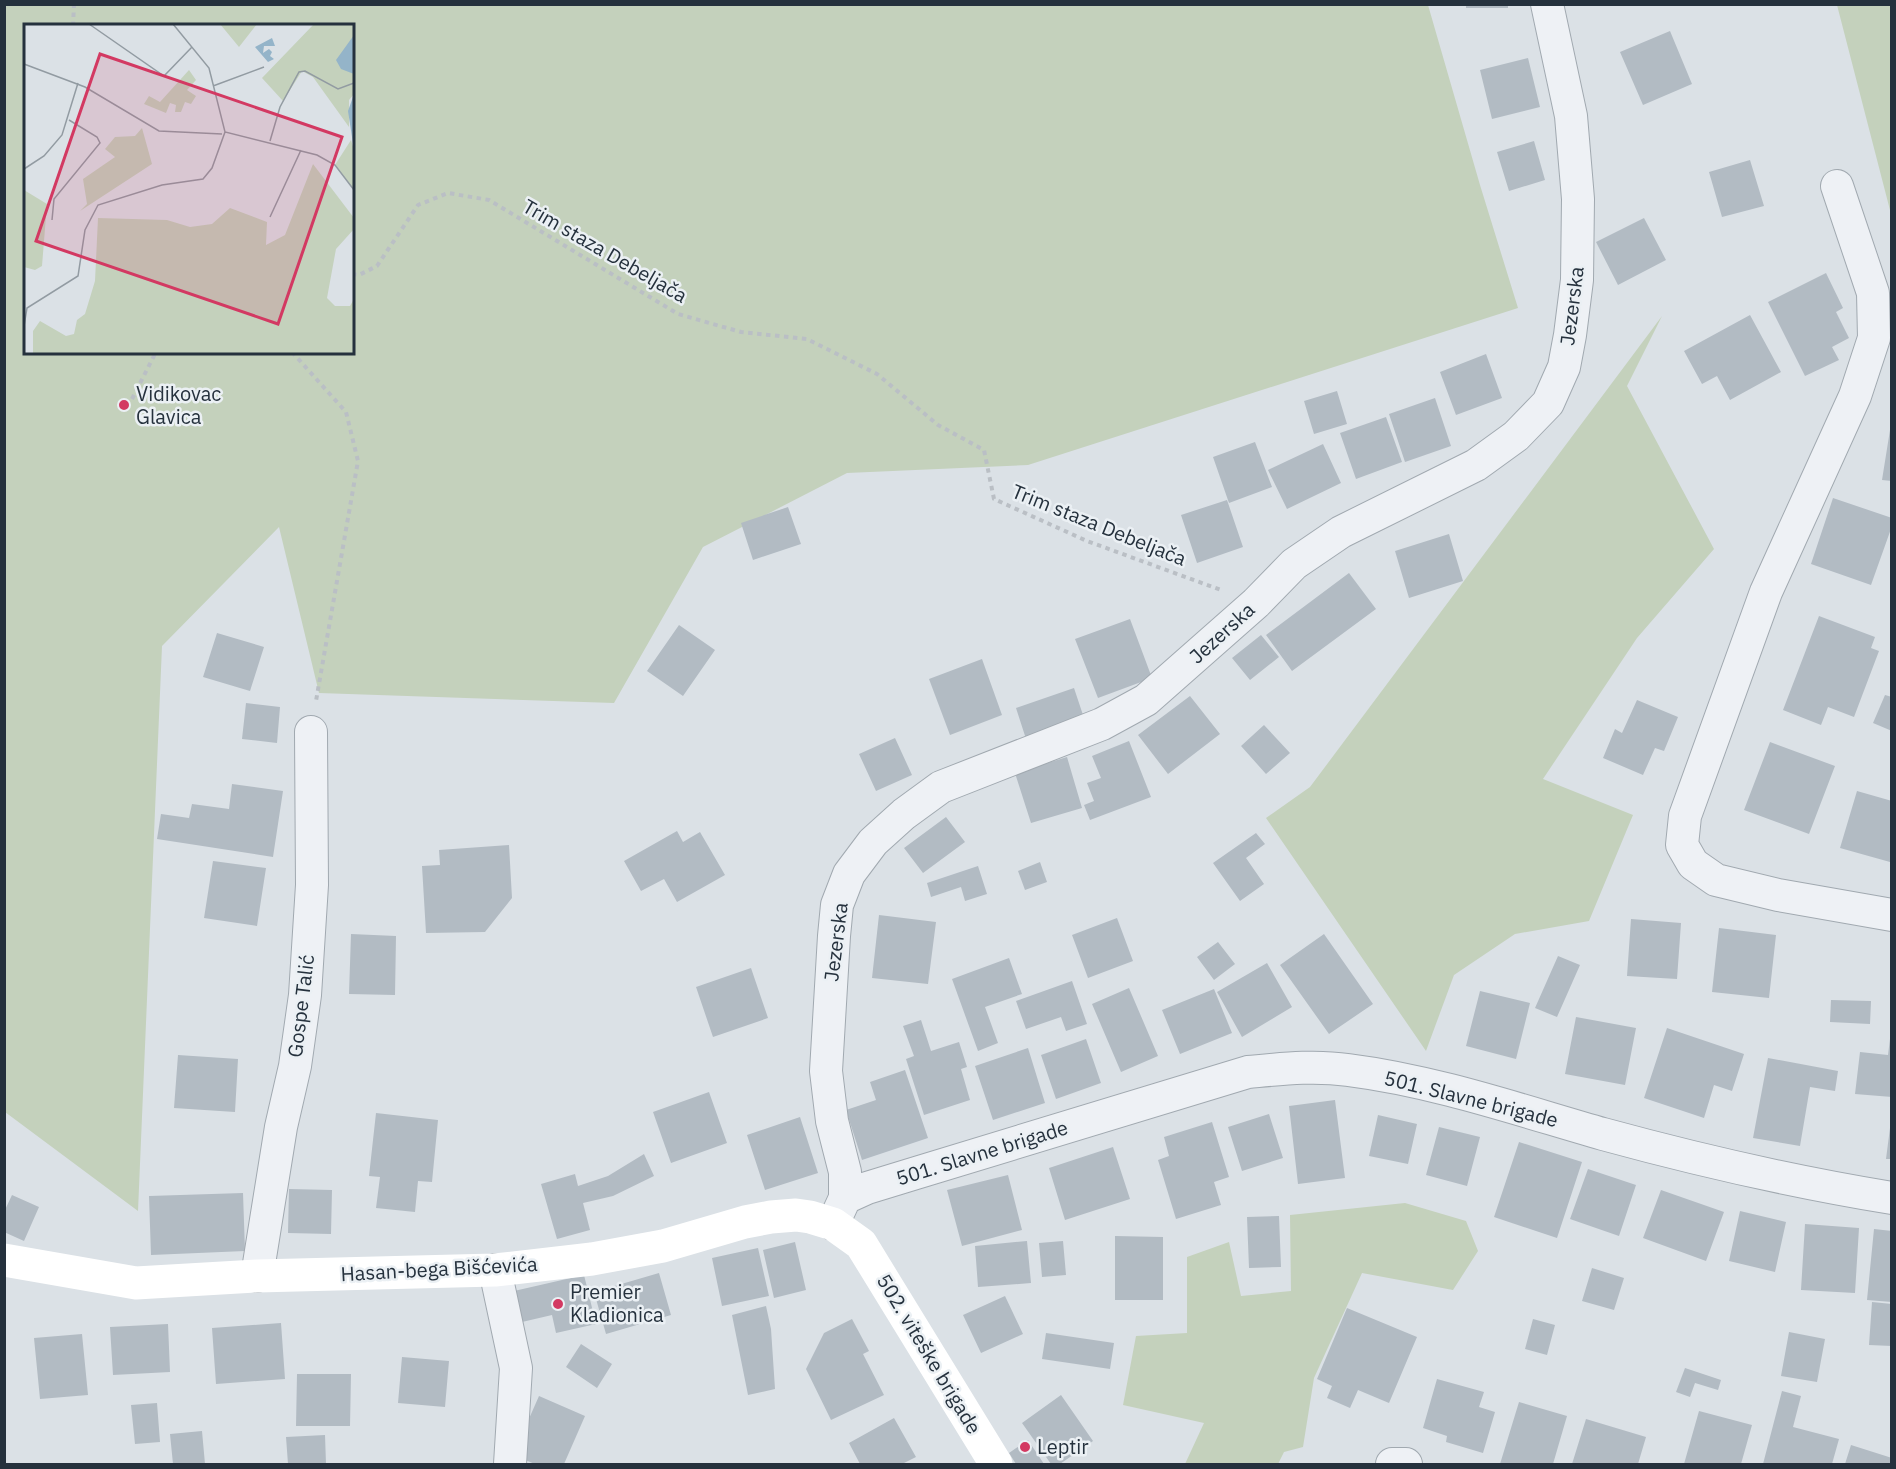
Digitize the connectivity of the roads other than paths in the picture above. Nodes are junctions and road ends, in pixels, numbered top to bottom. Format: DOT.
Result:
graph roads {
  1 [pos="1547,4"];
  2 [pos="1836,186"];
  3 [pos="311,732"];
  4 [pos="1892,915"];
  5 [pos="1892,1198"];
  6 [pos="839,1211"];
  7 [pos="861,1244"];
  8 [pos="4,1260"];
  9 [pos="495,1270"];
  10 [pos="257,1276"];
  11 [pos="510,1464"];
  12 [pos="996,1464"];
  13 [pos="1392,1464"];
  14 [pos="1406,1464"];
  1 -- 6 [label="street, Jezerska"];
  2 -- 4 [label="street"];
  3 -- 10 [label="street, Gospe Talić"];
  5 -- 6 [label="street, 501. Slavne brigade"];
  6 -- 7 [label="street, Hasan-bega Bišćevića"];
  6 -- 9 [label="street, Hasan-bega Bišćevića"];
  7 -- 12 [label="street, 502. viteške brigade"];
  8 -- 10 [label="street, Hasan-bega Bišćevića"];
  9 -- 10 [label="street, Hasan-bega Bišćevića"];
  9 -- 11 [label="street"];
  13 -- 14 [label="street"];
}
